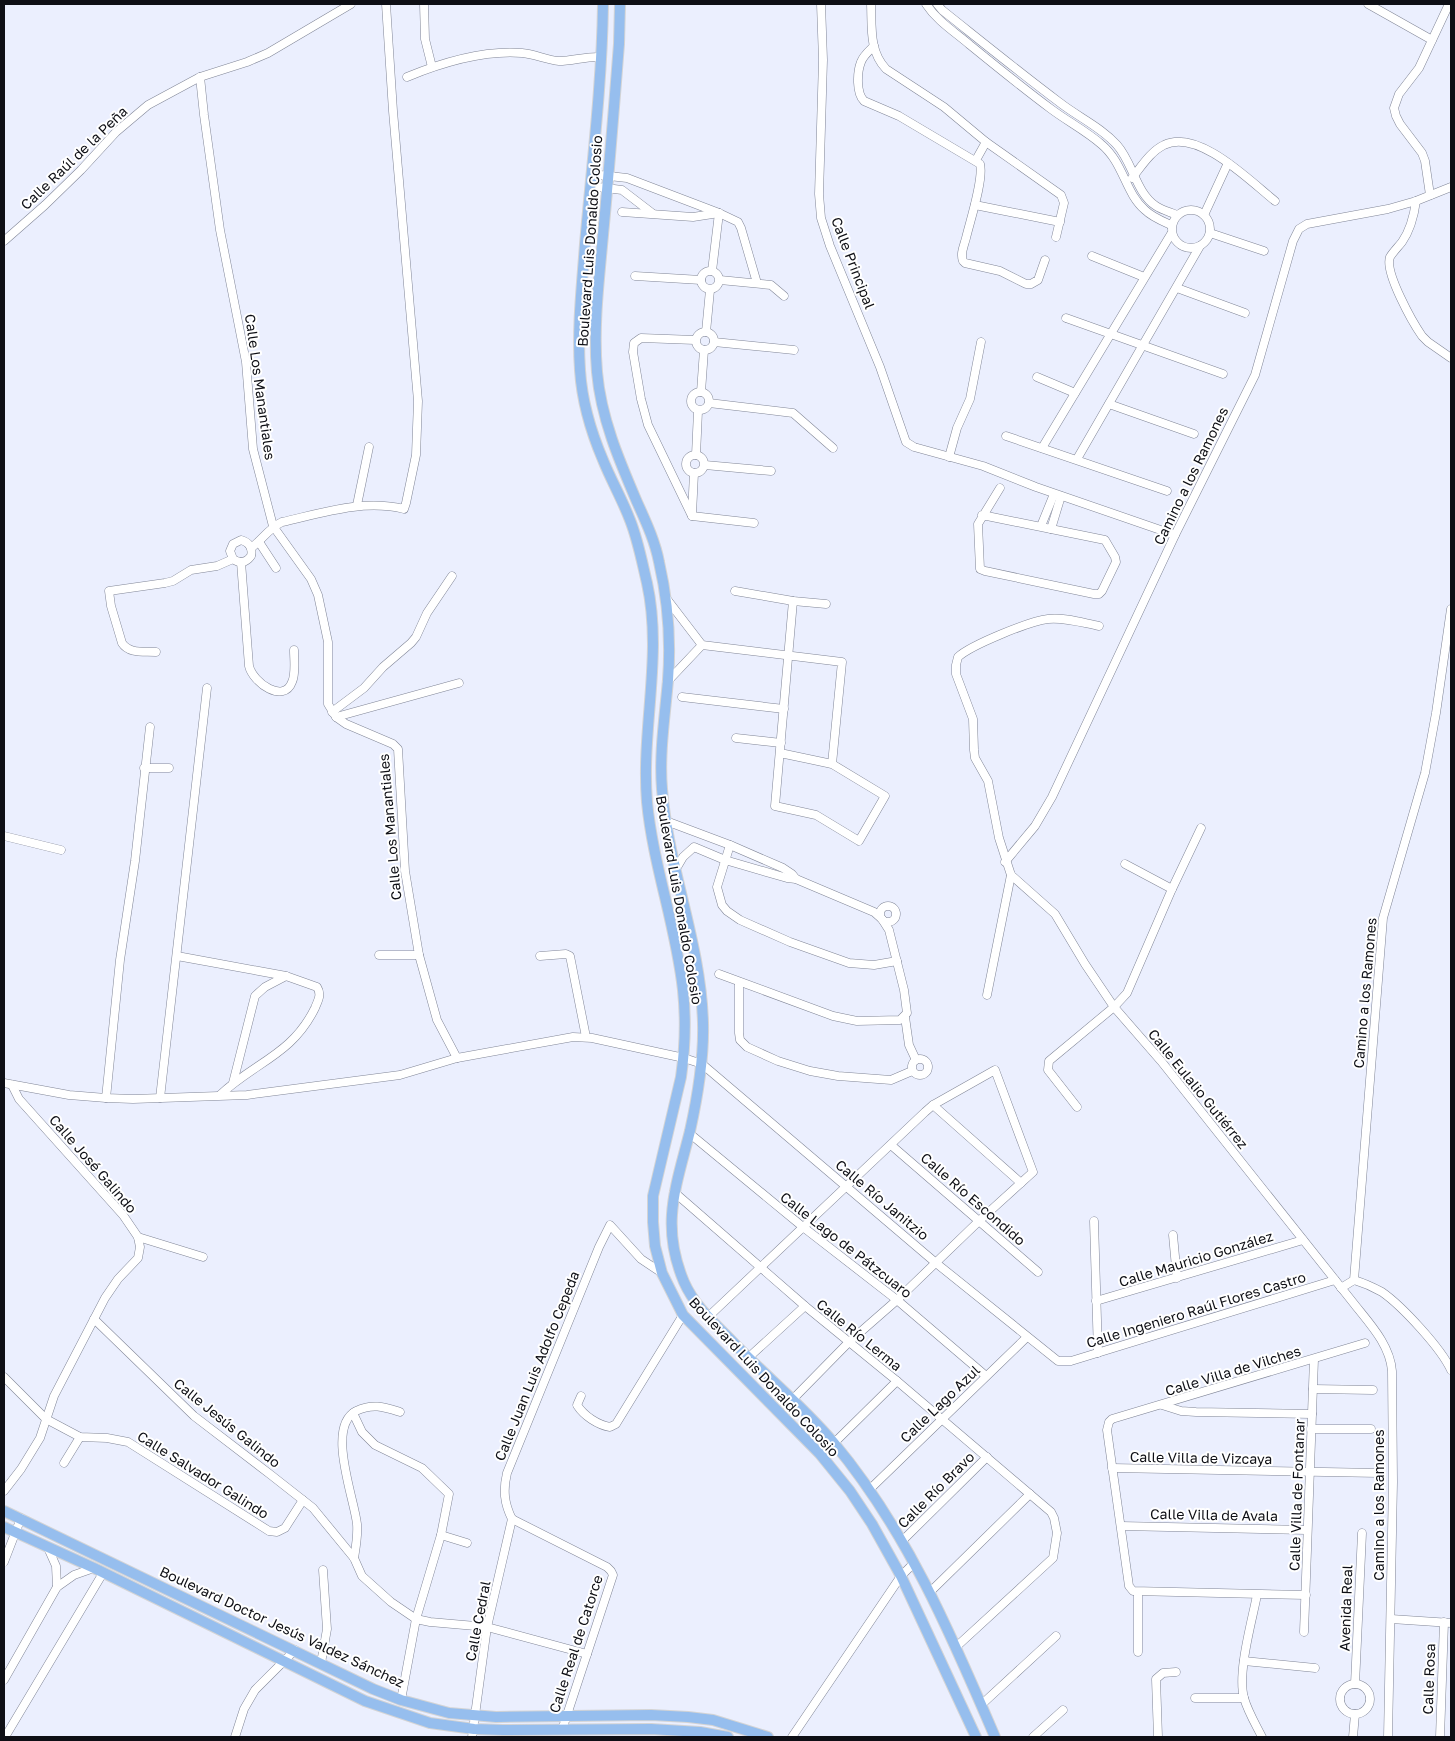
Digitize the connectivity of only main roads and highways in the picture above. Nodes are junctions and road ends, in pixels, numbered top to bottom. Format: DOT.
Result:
graph roads {
  1 [pos="603,4"];
  2 [pos="620,4"];
  3 [pos="4,1511"];
  4 [pos="4,1527"];
  5 [pos="473,1733"];
  6 [pos="728,1737"];
  7 [pos="768,1737"];
  8 [pos="976,1737"];
  9 [pos="995,1737"];
  1 -- 8 [label="main road, Boulevard Luis Donaldo Colosio"];
  2 -- 9 [label="main road, Boulevard Luis Donaldo Colosio"];
  3 -- 7 [label="main road, Boulevard Doctor Jesús Valdez Sánchez"];
  4 -- 5 [label="main road, Boulevard Doctor Jesús Valdez Sánchez"];
  5 -- 6 [label="main road, Boulevard Doctor Jesús Valdez Sánchez"];
}
